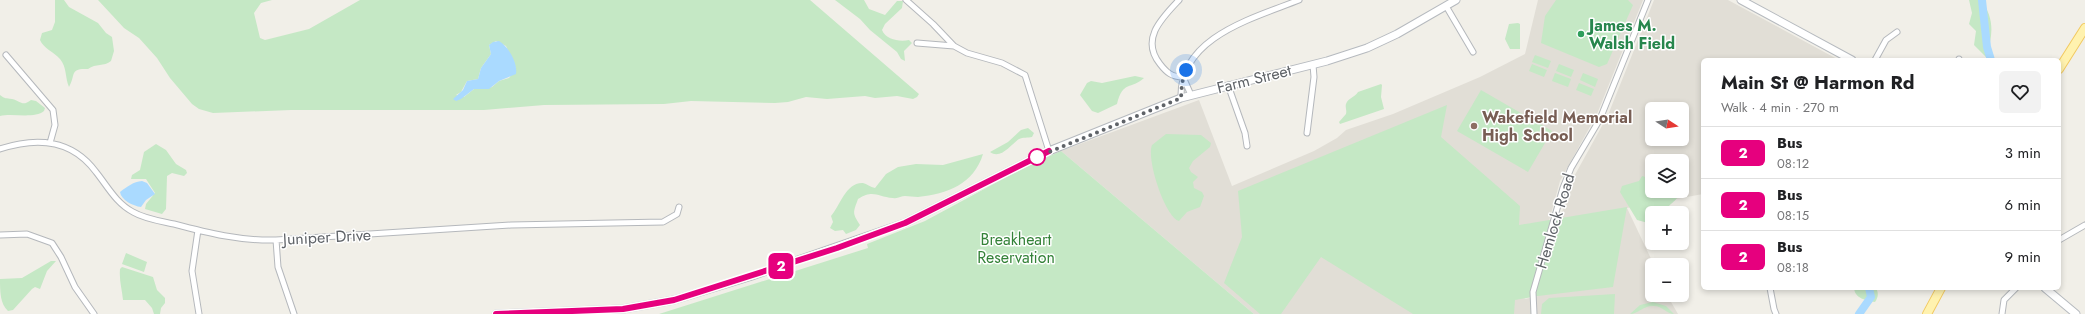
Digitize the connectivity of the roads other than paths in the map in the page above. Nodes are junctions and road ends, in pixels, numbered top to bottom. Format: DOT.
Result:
graph roads {
  1 [pos="906,0"];
  2 [pos="1179,0"];
  3 [pos="1299,0"];
  4 [pos="1456,0"];
  5 [pos="1648,0"];
  6 [pos="1741,0"];
  7 [pos="1290,2"];
  8 [pos="1446,6"];
  9 [pos="2085,28"];
  10 [pos="1897,32"];
  11 [pos="917,43"];
  12 [pos="954,46"];
  13 [pos="1473,52"];
  14 [pos="6,55"];
  15 [pos="1848,58"];
  16 [pos="1876,58"];
  17 [pos="1313,64"];
  18 [pos="2061,66"];
  19 [pos="1183,77"];
  20 [pos="1228,85"];
  21 [pos="1191,95"];
  22 [pos="1181,98"];
  23 [pos="1307,133"];
  24 [pos="50,143"];
  25 [pos="1247,146"];
  26 [pos="0,149"];
  27 [pos="1049,151"];
  28 [pos="679,207"];
  29 [pos="2085,225"];
  30 [pos="198,230"];
  31 [pos="0,235"];
  32 [pos="2061,239"];
  33 [pos="276,240"];
  34 [pos="1770,290"];
  35 [pos="1940,290"];
  36 [pos="2014,290"];
  37 [pos="2047,290"];
  38 [pos="94,314"];
  39 [pos="199,314"];
  40 [pos="294,314"];
  41 [pos="496,314"];
  42 [pos="1534,314"];
  43 [pos="1776,314"];
  44 [pos="1927,314"];
  45 [pos="2002,314"];
  46 [pos="2076,314"];
  1 -- 12 [label="street"];
  2 -- 19 [label="street"];
  3 -- 7 [label="street"];
  4 -- 8 [label="main road, Farm Street"];
  5 -- 42 [label="street, Hemlock Road"];
  6 -- 15 [label="main road"];
  7 -- 19 [label="street"];
  8 -- 13 [label="street"];
  8 -- 17 [label="main road, Farm Street"];
  9 -- 18 [label="main road"];
  10 -- 16 [label="street"];
  11 -- 12 [label="street"];
  12 -- 27 [label="street"];
  14 -- 24 [label="street"];
  17 -- 20 [label="main road, Farm Street"];
  17 -- 23 [label="street"];
  19 -- 21 [label="street"];
  19 -- 22 [label="street"];
  20 -- 21 [label="main road, Farm Street"];
  20 -- 25 [label="street"];
  21 -- 22 [label="main road, Farm Street"];
  22 -- 27 [label="main road, Farm Street"];
  24 -- 26 [label="street, Juniper Drive"];
  24 -- 30 [label="street, Juniper Drive"];
  27 -- 41 [label="main road, Farm Street"];
  28 -- 33 [label="street, Juniper Drive"];
  29 -- 32 [label="street"];
  30 -- 33 [label="street, Juniper Drive"];
  30 -- 39 [label="street"];
  31 -- 38 [label="street"];
  33 -- 40 [label="street"];
  34 -- 43 [label="street"];
  35 -- 44 [label="main road"];
  36 -- 45 [label="street"];
  37 -- 46 [label="main road"];
}
